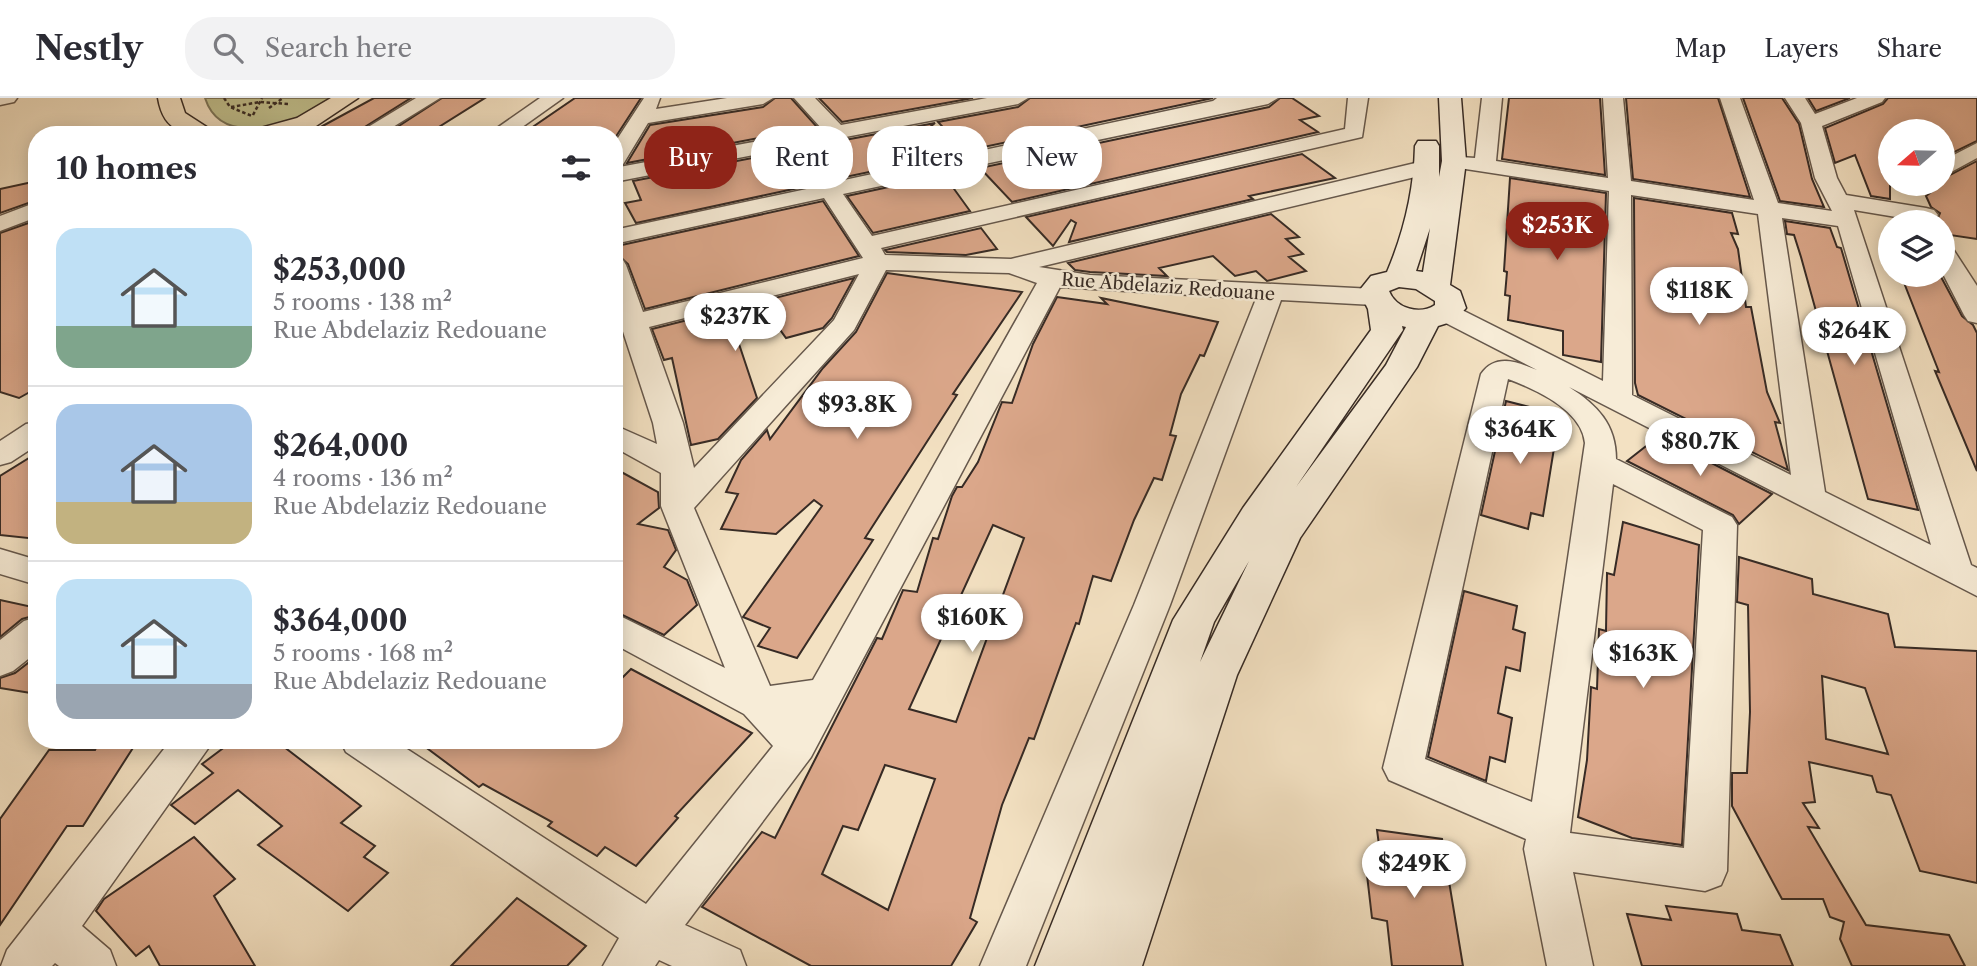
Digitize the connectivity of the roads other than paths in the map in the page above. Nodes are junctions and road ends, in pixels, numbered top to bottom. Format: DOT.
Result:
graph roads {
  1 [pos="7,98"];
  2 [pos="169,98"];
  3 [pos="348,98"];
  4 [pos="430,98"];
  5 [pos="553,98"];
  6 [pos="654,98"];
  7 [pos="763,98"];
  8 [pos="804,98"];
  9 [pos="1018,98"];
  10 [pos="1268,98"];
  11 [pos="1358,98"];
  12 [pos="1450,98"];
  13 [pos="1492,98"];
  14 [pos="1613,98"];
  15 [pos="1730,98"];
  16 [pos="1795,98"];
  17 [pos="1875,98"];
  18 [pos="0,99"];
  19 [pos="1224,102"];
  20 [pos="641,118"];
  21 [pos="1811,123"];
  22 [pos="184,126"];
  23 [pos="292,126"];
  24 [pos="381,126"];
  25 [pos="511,126"];
  26 [pos="830,126"];
  27 [pos="1426,126"];
  28 [pos="853,130"];
  29 [pos="623,147"];
  30 [pos="751,149"];
  31 [pos="1977,149"];
  32 [pos="1454,161"];
  33 [pos="1955,163"];
  34 [pos="1485,166"];
  35 [pos="1428,167"];
  36 [pos="623,173"];
  37 [pos="853,183"];
  38 [pos="1620,187"];
  39 [pos="824,189"];
  40 [pos="829,189"];
  41 [pos="1769,210"];
  42 [pos="1841,211"];
  43 [pos="1878,211"];
  44 [pos="28,213"];
  45 [pos="0,224"];
  46 [pos="623,235"];
  47 [pos="873,253"];
  48 [pos="1011,266"];
  49 [pos="1955,272"];
  50 [pos="1052,279"];
  51 [pos="623,288"];
  52 [pos="1271,293"];
  53 [pos="1385,294"];
  54 [pos="1436,306"];
  55 [pos="1977,315"];
  56 [pos="636,322"];
  57 [pos="1617,399"];
  58 [pos="668,424"];
  59 [pos="623,425"];
  60 [pos="28,437"];
  61 [pos="623,441"];
  62 [pos="0,455"];
  63 [pos="1600,464"];
  64 [pos="683,487"];
  65 [pos="1810,497"];
  66 [pos="0,561"];
  67 [pos="28,570"];
  68 [pos="1966,578"];
  69 [pos="623,632"];
  70 [pos="28,638"];
  71 [pos="0,661"];
  72 [pos="824,694"];
  73 [pos="758,703"];
  74 [pos="797,745"];
  75 [pos="187,749"];
  76 [pos="374,749"];
  77 [pos="1547,839"];
  78 [pos="51,929"];
  79 [pos="653,934"];
  80 [pos="24,966"];
  81 [pos="93,966"];
  82 [pos="626,966"];
  83 [pos="723,966"];
  84 [pos="1003,966"];
  85 [pos="1062,966"];
  86 [pos="1115,966"];
  87 [pos="1570,966"];
  1 -- 18 [label="street"];
  2 -- 22 [label="main road"];
  3 -- 23 [label="main road"];
  4 -- 24 [label="street"];
  5 -- 25 [label="street"];
  6 -- 20 [label="street"];
  7 -- 20 [label="street"];
  8 -- 26 [label="street"];
  9 -- 28 [label="street"];
  10 -- 19 [label="street"];
  11 -- 47 [label="street"];
  12 -- 32 [label="main road"];
  13 -- 34 [label="street"];
  14 -- 38 [label="street"];
  15 -- 41 [label="street"];
  16 -- 21 [label="street"];
  17 -- 21 [label="street"];
  19 -- 37 [label="street"];
  20 -- 29 [label="street"];
  21 -- 42 [label="street"];
  27 -- 35 [label="main road"];
  30 -- 36 [label="street"];
  31 -- 33 [label="street"];
  32 -- 34 [label="street"];
  32 -- 54 [label="main road"];
  34 -- 38 [label="street"];
  35 -- 48 [label="street"];
  35 -- 53 [label="main road"];
  38 -- 41 [label="street"];
  38 -- 57 [label="street"];
  39 -- 46 [label="street"];
  40 -- 47 [label="street"];
  41 -- 42 [label="street"];
  41 -- 65 [label="street"];
  42 -- 43 [label="street"];
  42 -- 68 [label="street"];
  44 -- 45 [label="street"];
  47 -- 48 [label="street, Rue Abdelaziz Redouane"];
  47 -- 56 [label="street, Rue Abdelaziz Redouane"];
  47 -- 64 [label="street"];
  48 -- 50 [label="street, Rue Abdelaziz Redouane"];
  49 -- 55 [label="street"];
  50 -- 52 [label="street, Rue Abdelaziz Redouane"];
  50 -- 72 [label="street"];
  51 -- 56 [label="street"];
  52 -- 53 [label="street, Rue Abdelaziz Redouane"];
  52 -- 84 [label="street"];
  53 -- 54 [label="main road"];
  53 -- 85 [label="main road"];
  54 -- 57 [label="street"];
  54 -- 86 [label="main road"];
  56 -- 58 [label="street"];
  57 -- 65 [label="street"];
  58 -- 59 [label="street"];
  58 -- 64 [label="street"];
  60 -- 62 [label="street"];
  61 -- 64 [label="street"];
  63 -- 77 [label="street"];
  63 -- 77 [label="street"];
  63 -- 77 [label="street"];
  64 -- 73 [label="street"];
  65 -- 68 [label="street"];
  66 -- 67 [label="street"];
  69 -- 73 [label="street"];
  70 -- 71 [label="street"];
  72 -- 73 [label="street"];
  72 -- 74 [label="street"];
  73 -- 74 [label="street"];
  74 -- 79 [label="street"];
  75 -- 78 [label="street"];
  76 -- 79 [label="street"];
  77 -- 87 [label="street"];
  78 -- 80 [label="street"];
  78 -- 81 [label="street"];
  79 -- 82 [label="street"];
  79 -- 83 [label="street"];
}
